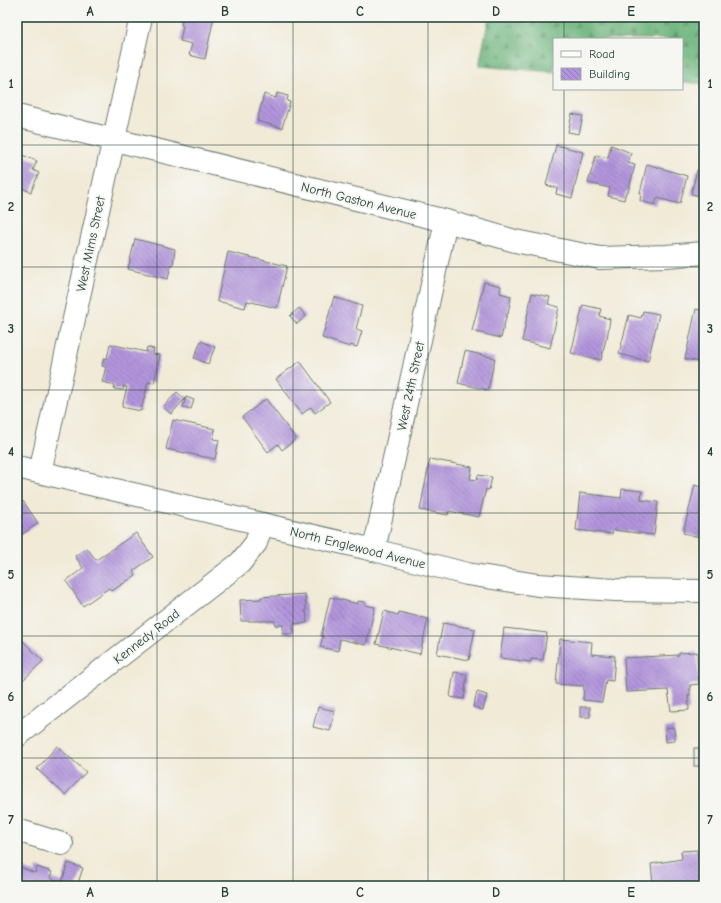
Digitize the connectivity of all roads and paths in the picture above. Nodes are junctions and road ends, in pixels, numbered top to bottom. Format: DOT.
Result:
graph roads {
  1 [pos="141,17"];
  2 [pos="17,116"];
  3 [pos="113,139"];
  4 [pos="446,221"];
  5 [pos="704,253"];
  6 [pos="17,467"];
  7 [pos="40,472"];
  8 [pos="262,524"];
  9 [pos="374,550"];
  10 [pos="704,591"];
  11 [pos="17,736"];
  12 [pos="17,830"];
  13 [pos="62,844"];
  1 -- 3 [label="street, West Mims Street"];
  2 -- 3 [label="street, North Gaston Avenue"];
  3 -- 4 [label="street, North Gaston Avenue"];
  3 -- 7 [label="street, West Mims Street"];
  4 -- 5 [label="street, North Gaston Avenue"];
  4 -- 9 [label="street, West 24th Street"];
  6 -- 7 [label="street, North Englewood Avenue"];
  7 -- 8 [label="street, North Englewood Avenue"];
  8 -- 9 [label="street, North Englewood Avenue"];
  8 -- 11 [label="street, Kennedy Road"];
  9 -- 10 [label="street, North Englewood Avenue"];
  12 -- 13 [label="street"];
}
